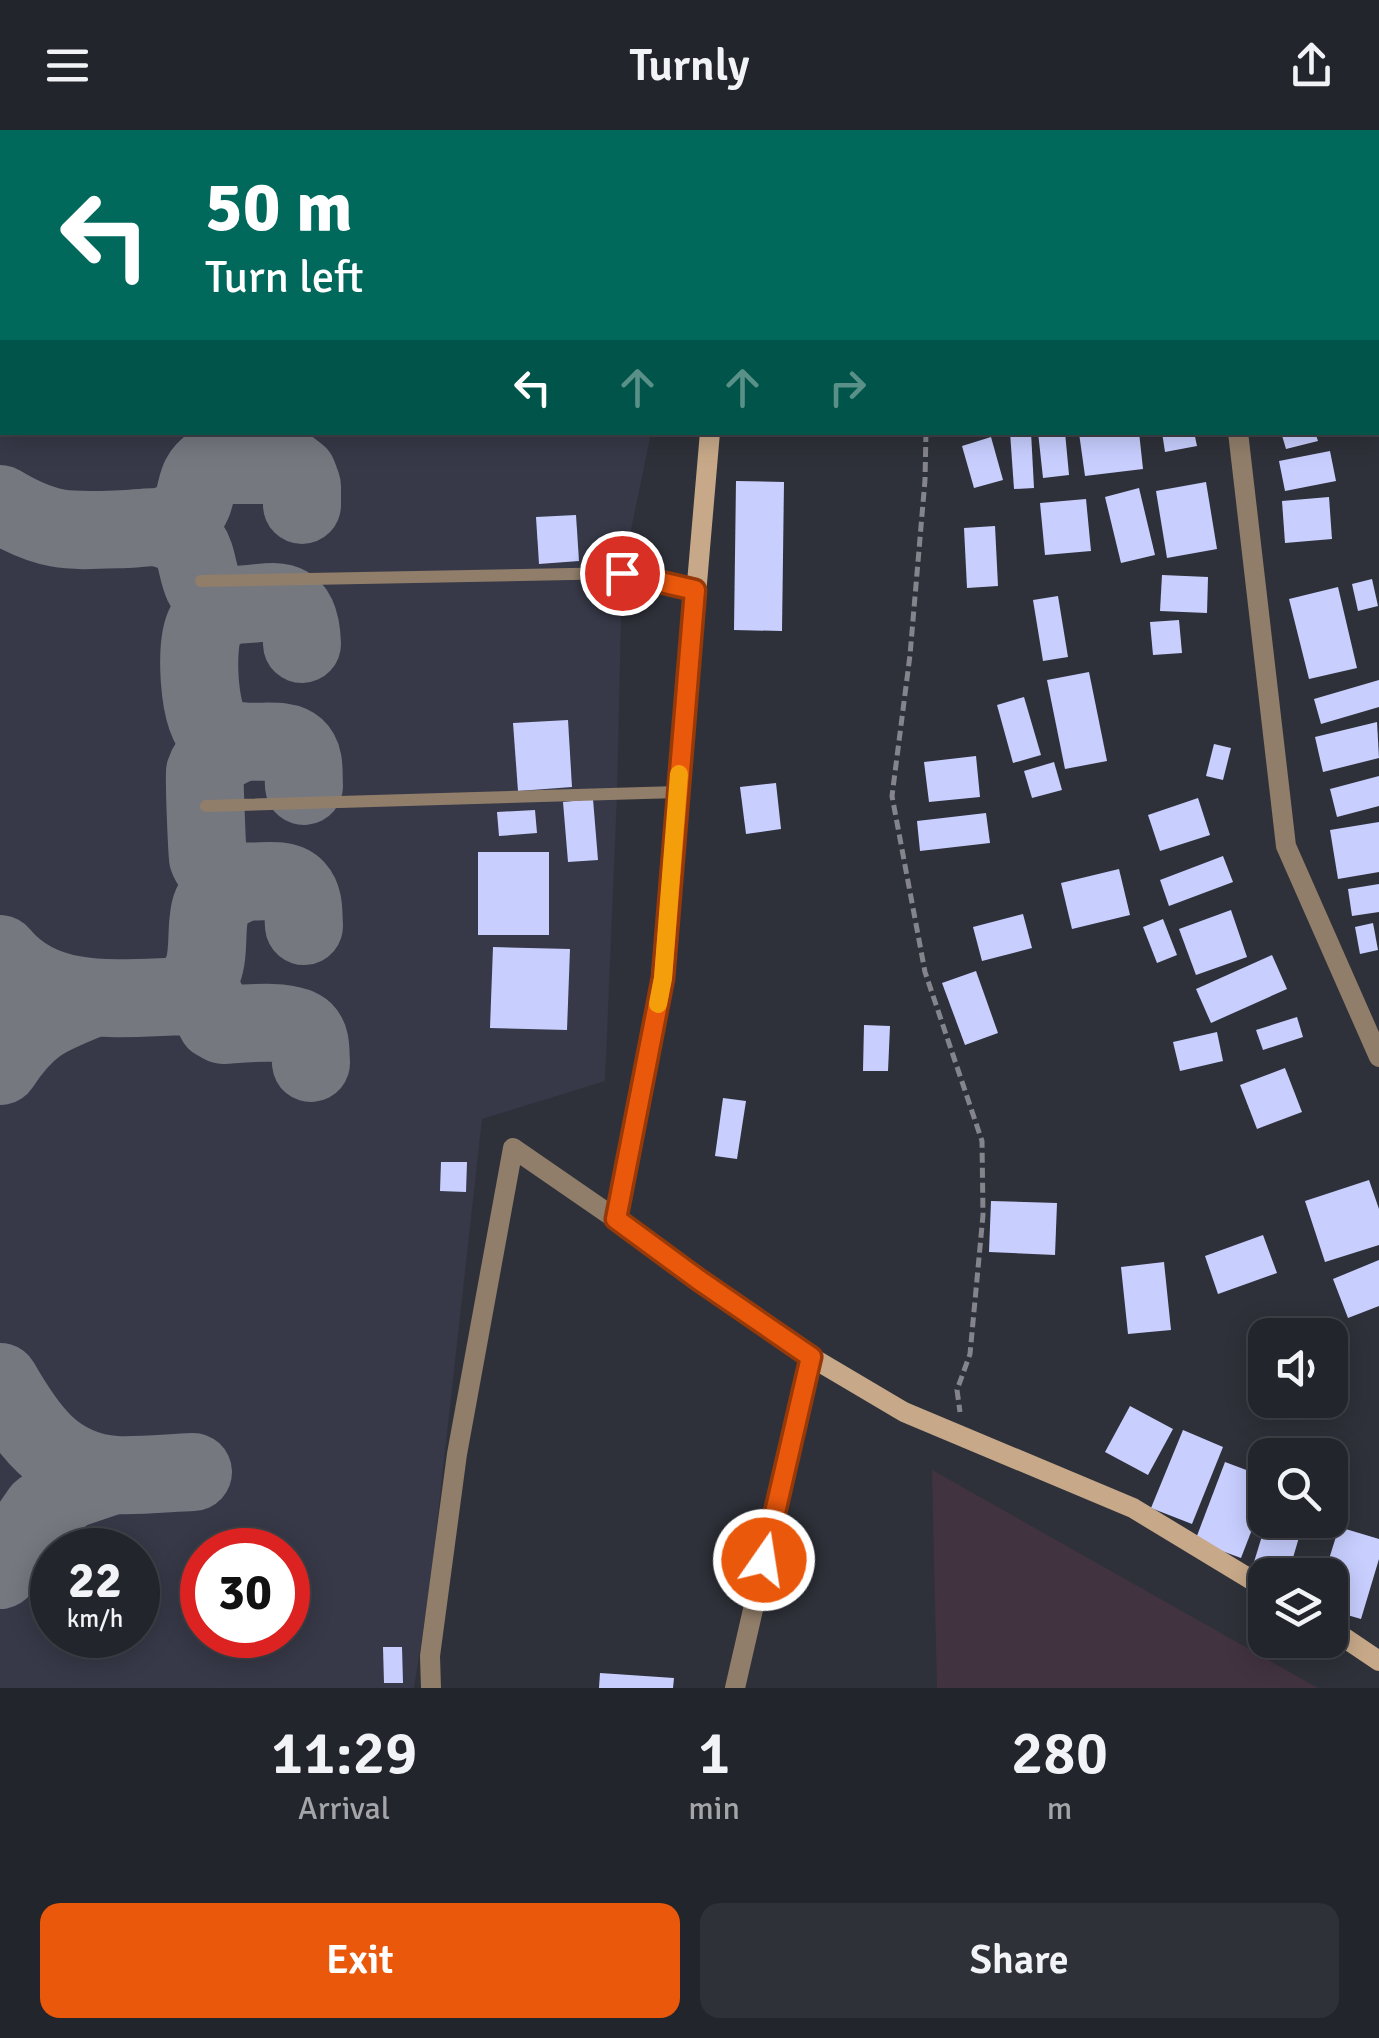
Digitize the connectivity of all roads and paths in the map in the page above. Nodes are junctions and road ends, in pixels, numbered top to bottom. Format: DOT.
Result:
graph roads {
  1 [pos="710,435"];
  2 [pos="926,435"];
  3 [pos="1238,435"];
  4 [pos="201,581"];
  5 [pos="695,590"];
  6 [pos="678,792"];
  7 [pos="206,806"];
  8 [pos="1379,1056"];
  9 [pos="616,1219"];
  10 [pos="811,1357"];
  11 [pos="964,1439"];
  12 [pos="1248,1578"];
  13 [pos="1348,1640"];
  14 [pos="1379,1661"];
  15 [pos="431,1688"];
  16 [pos="735,1688"];
  1 -- 5 [label="street"];
  2 -- 11 [label="path"];
  3 -- 8 [label="street"];
  4 -- 5 [label="lane"];
  5 -- 6 [label="street"];
  6 -- 7 [label="lane"];
  6 -- 9 [label="street"];
  9 -- 10 [label="street"];
  9 -- 15 [label="street"];
  10 -- 11 [label="street"];
  10 -- 16 [label="street"];
  11 -- 12 [label="street"];
  13 -- 14 [label="street"];
}
